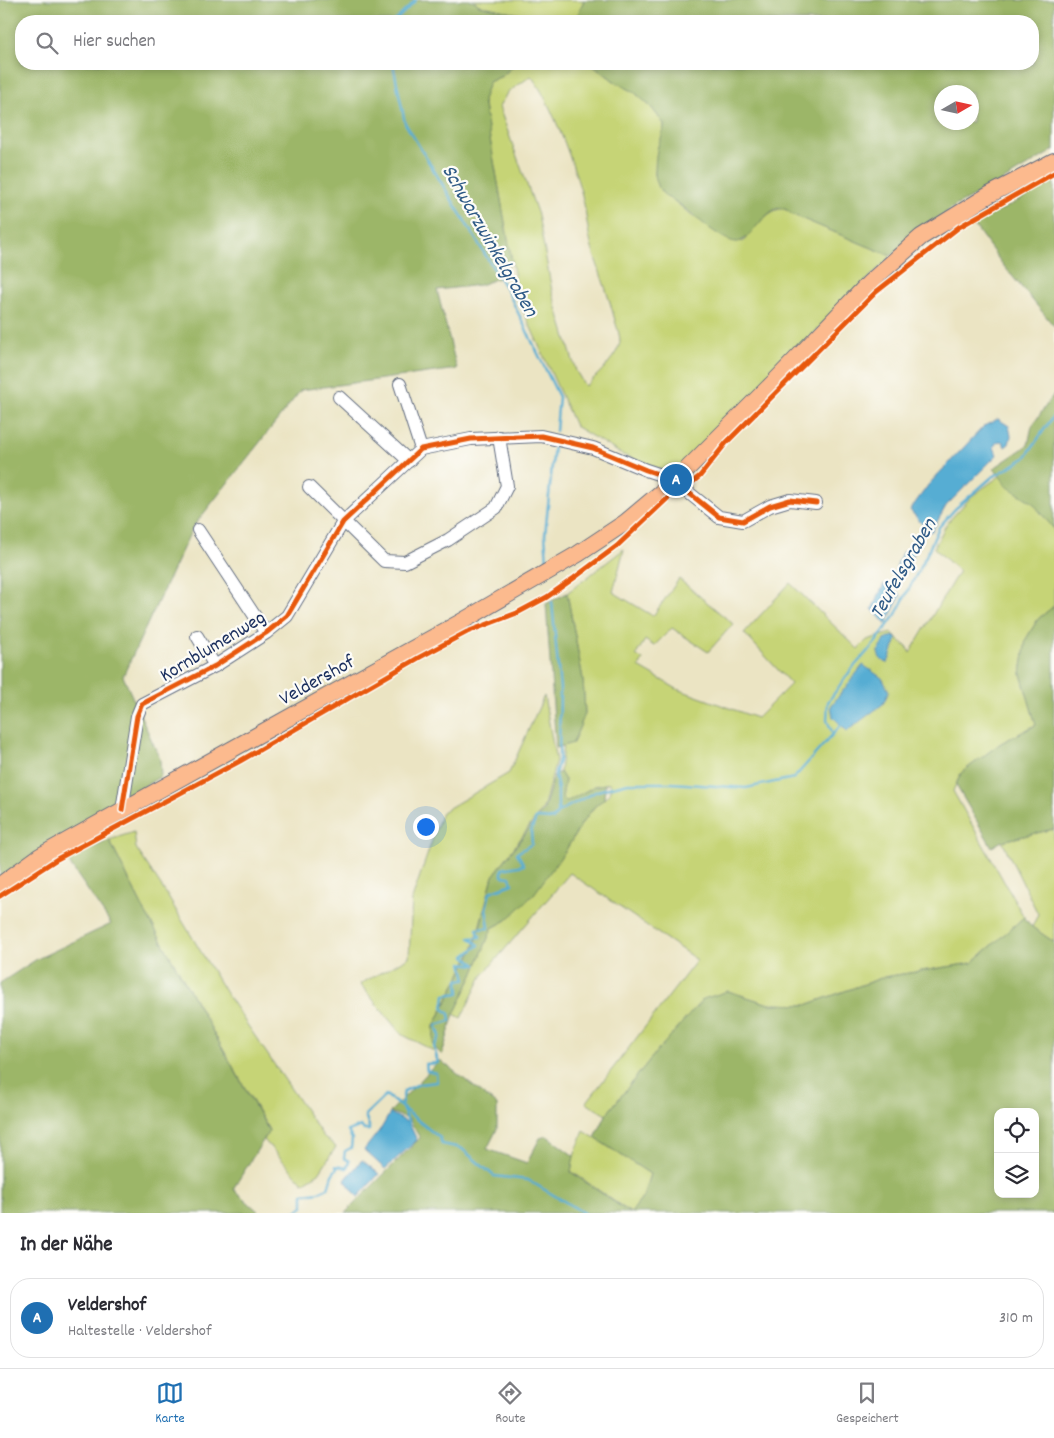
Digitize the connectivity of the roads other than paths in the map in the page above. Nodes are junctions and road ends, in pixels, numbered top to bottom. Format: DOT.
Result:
graph roads {
  1 [pos="1054,161"];
  2 [pos="400,384"];
  3 [pos="339,397"];
  4 [pos="499,437"];
  5 [pos="421,449"];
  6 [pos="409,461"];
  7 [pos="676,480"];
  8 [pos="309,487"];
  9 [pos="816,503"];
  10 [pos="343,522"];
  11 [pos="198,530"];
  12 [pos="266,633"];
  13 [pos="197,636"];
  14 [pos="215,666"];
  15 [pos="122,810"];
  16 [pos="0,885"];
  1 -- 7 [label="main road, Veldershof"];
  2 -- 5 [label="street"];
  3 -- 6 [label="street"];
  4 -- 5 [label="street"];
  4 -- 7 [label="street"];
  4 -- 10 [label="street"];
  5 -- 6 [label="street, Kornblumenweg"];
  6 -- 10 [label="street, Kornblumenweg"];
  7 -- 9 [label="street"];
  7 -- 15 [label="main road, Veldershof"];
  8 -- 10 [label="street"];
  10 -- 12 [label="street, Kornblumenweg"];
  11 -- 12 [label="street"];
  12 -- 14 [label="street, Kornblumenweg"];
  13 -- 14 [label="street"];
  14 -- 15 [label="street, Kornblumenweg"];
  15 -- 16 [label="main road, Veldershof"];
}
